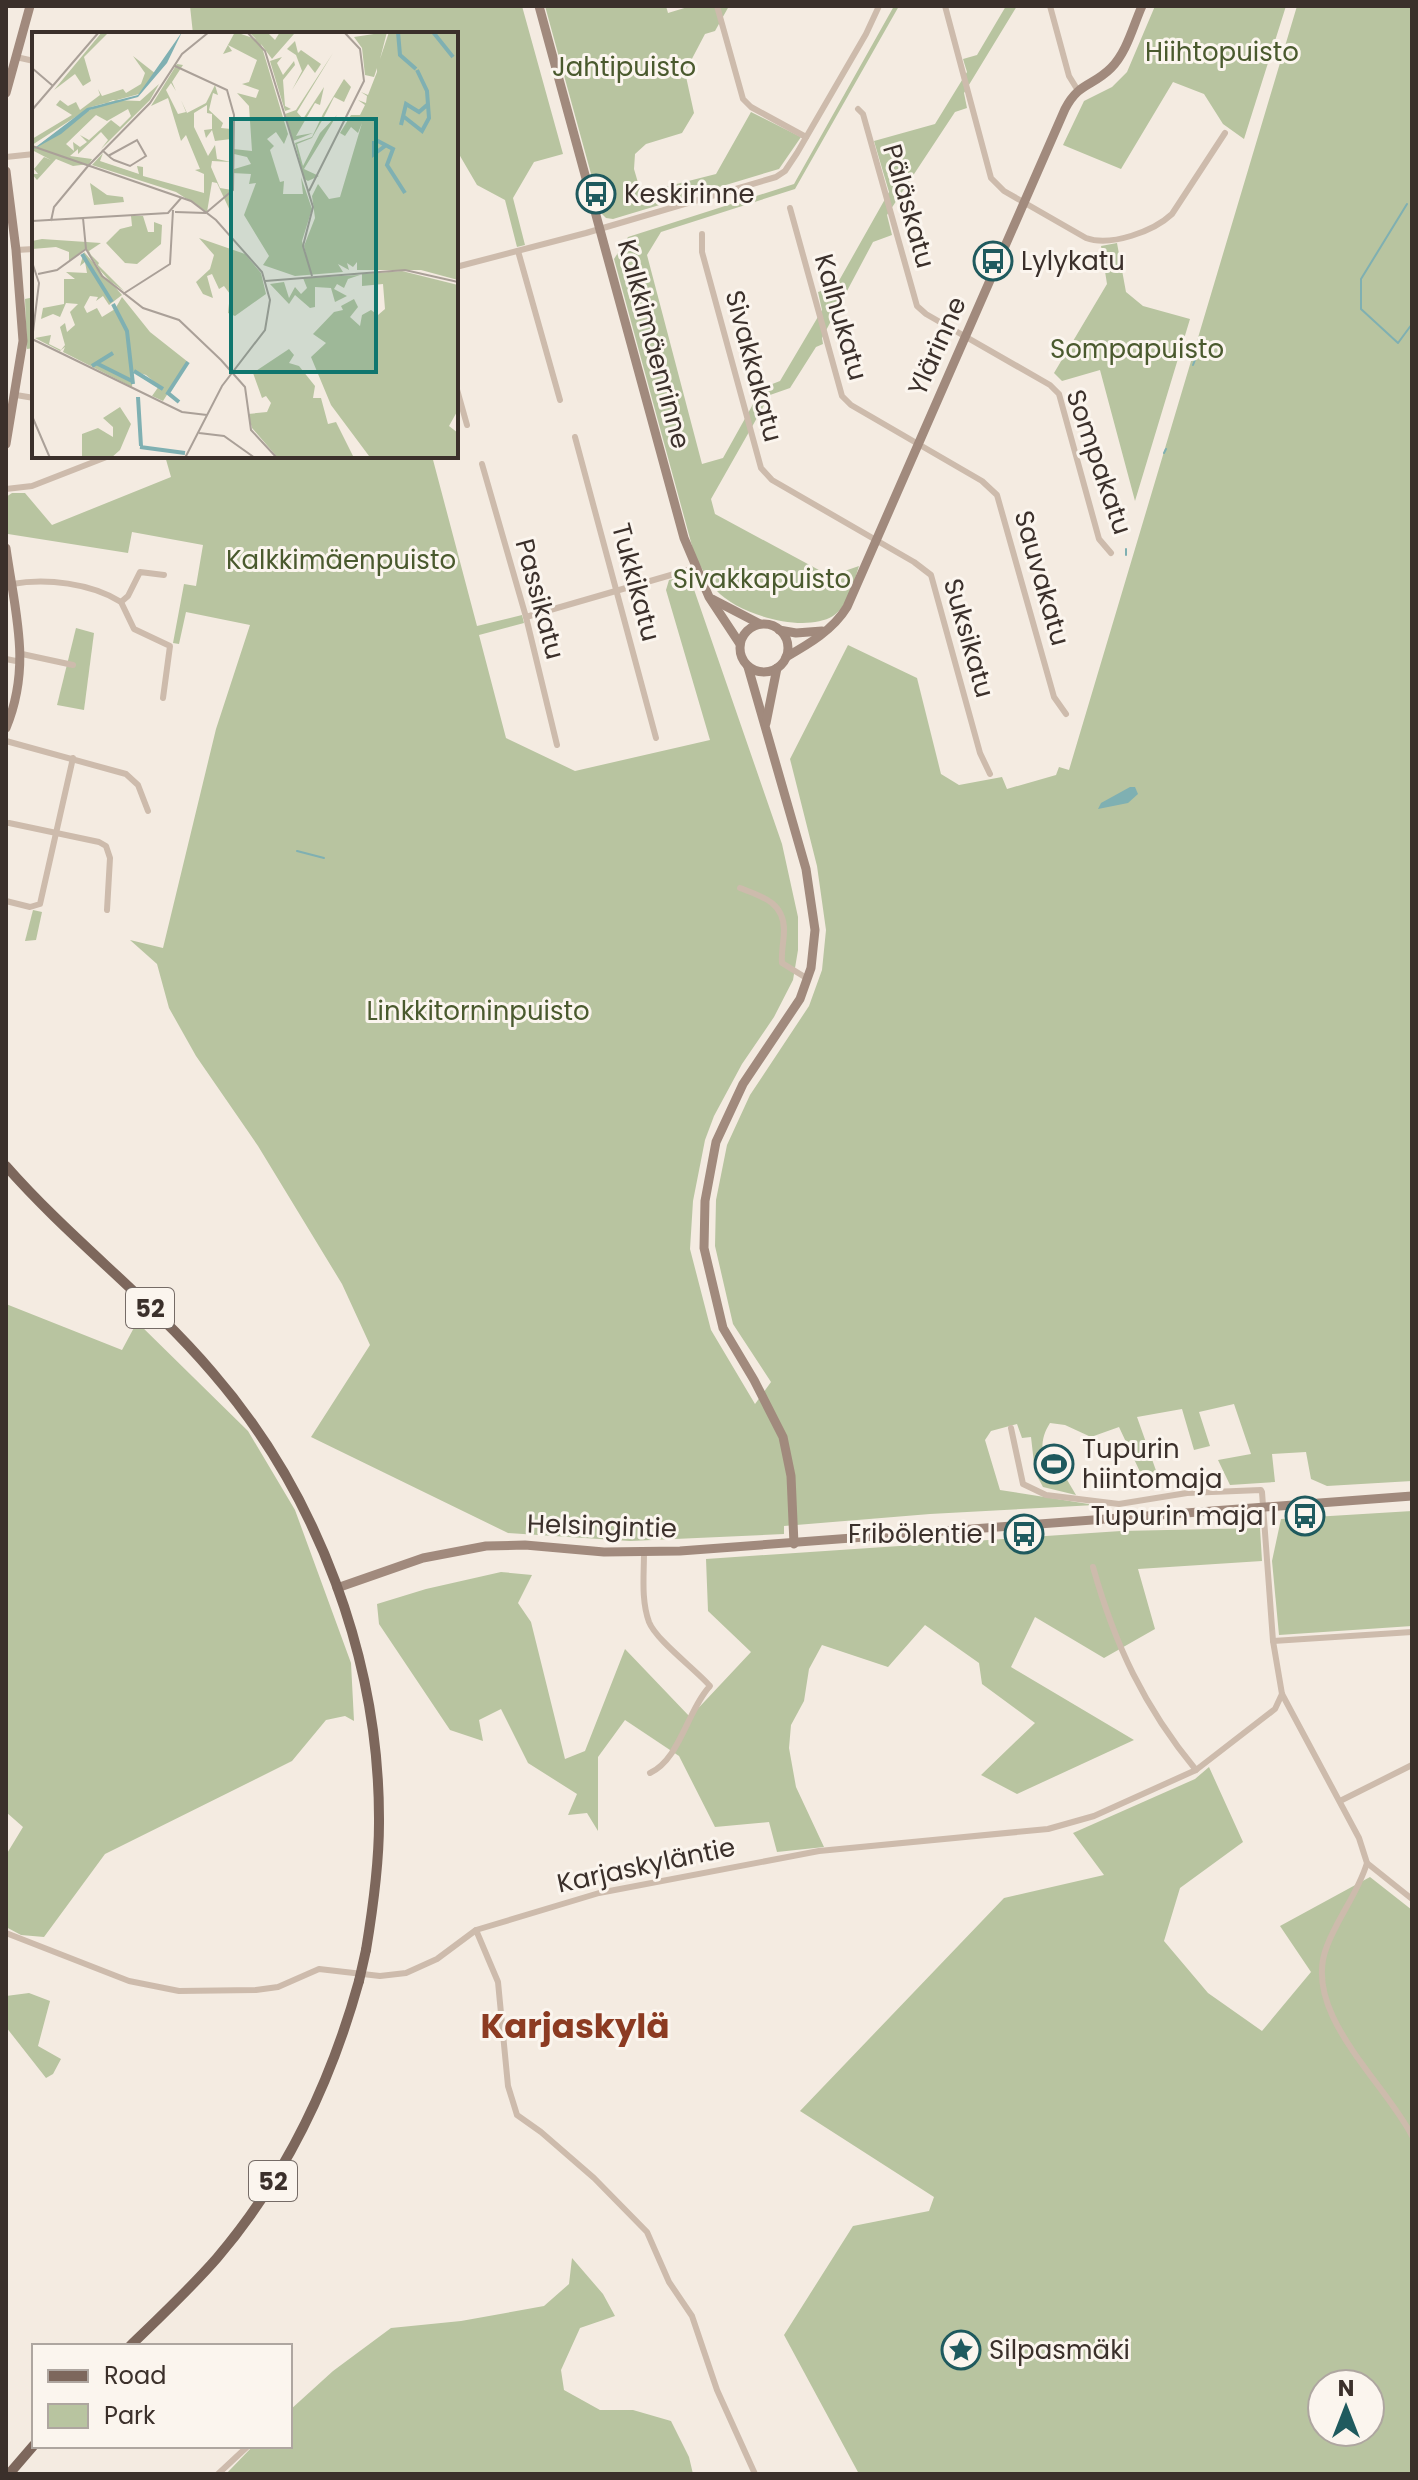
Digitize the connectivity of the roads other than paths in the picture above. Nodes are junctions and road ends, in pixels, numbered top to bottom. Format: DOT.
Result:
graph roads {
  1 [pos="30,6"];
  2 [pos="539,6"];
  3 [pos="717,6"];
  4 [pos="879,6"];
  5 [pos="945,6"];
  6 [pos="1050,6"];
  7 [pos="1142,6"];
  8 [pos="6,50"];
  9 [pos="17,53"];
  10 [pos="32,60"];
  11 [pos="1077,89"];
  12 [pos="6,93"];
  13 [pos="858,109"];
  14 [pos="1225,133"];
  15 [pos="806,137"];
  16 [pos="32,154"];
  17 [pos="6,157"];
  18 [pos="6,171"];
  19 [pos="1024,203"];
  20 [pos="790,208"];
  21 [pos="599,228"];
  22 [pos="702,234"];
  23 [pos="32,249"];
  24 [pos="16,250"];
  25 [pos="518,251"];
  26 [pos="458,266"];
  27 [pos="965,337"];
  28 [pos="458,393"];
  29 [pos="16,395"];
  30 [pos="32,398"];
  31 [pos="560,400"];
  32 [pos="467,425"];
  33 [pos="575,437"];
  34 [pos="6,440"];
  35 [pos="918,444"];
  36 [pos="104,458"];
  37 [pos="482,464"];
  38 [pos="6,489"];
  39 [pos="876,540"];
  40 [pos="6,548"];
  41 [pos="1111,553"];
  42 [pos="695,568"];
  43 [pos="164,575"];
  44 [pos="9,577"];
  45 [pos="618,592"];
  46 [pos="709,597"];
  47 [pos="121,602"];
  48 [pos="526,617"];
  49 [pos="760,624"];
  50 [pos="779,630"];
  51 [pos="826,630"];
  52 [pos="740,644"];
  53 [pos="786,657"];
  54 [pos="22,658"];
  55 [pos="6,659"];
  56 [pos="73,665"];
  57 [pos="748,667"];
  58 [pos="777,668"];
  59 [pos="163,698"];
  60 [pos="1066,714"];
  61 [pos="766,723"];
  62 [pos="6,728"];
  63 [pos="656,738"];
  64 [pos="6,741"];
  65 [pos="557,745"];
  66 [pos="73,758"];
  67 [pos="990,774"];
  68 [pos="148,811"];
  69 [pos="9,823"];
  70 [pos="56,833"];
  71 [pos="740,888"];
  72 [pos="6,901"];
  73 [pos="107,910"];
  74 [pos="808,979"];
  75 [pos="6,1166"];
  76 [pos="1011,1428"];
  77 [pos="1412,1496"];
  78 [pos="1263,1506"];
  79 [pos="794,1544"];
  80 [pos="644,1552"];
  81 [pos="1093,1567"];
  82 [pos="337,1588"];
  83 [pos="1412,1632"];
  84 [pos="1273,1641"];
  85 [pos="1282,1694"];
  86 [pos="1412,1765"];
  87 [pos="1196,1770"];
  88 [pos="650,1773"];
  89 [pos="1340,1801"];
  90 [pos="1367,1863"];
  91 [pos="1412,1899"];
  92 [pos="476,1930"];
  93 [pos="6,1933"];
  94 [pos="1412,2136"];
  95 [pos="132,2344"];
  96 [pos="32,2447"];
  97 [pos="246,2448"];
  98 [pos="12,2471"];
  99 [pos="218,2474"];
  100 [pos="755,2474"];
  1 -- 9 [label="street"];
  2 -- 21 [label="street, Kalkkimäenrinne"];
  3 -- 15 [label="street"];
  4 -- 15 [label="street"];
  5 -- 19 [label="street"];
  6 -- 11 [label="street"];
  7 -- 11 [label="street"];
  8 -- 9 [label="street"];
  9 -- 10 [label="street"];
  9 -- 12 [label="street"];
  11 -- 19 [label="street, Ylärinne"];
  13 -- 27 [label="street, Päläskatu"];
  14 -- 19 [label="street"];
  15 -- 21 [label="street"];
  16 -- 17 [label="street"];
  18 -- 24 [label="street"];
  19 -- 27 [label="street, Ylärinne"];
  20 -- 35 [label="street, Kalhukatu"];
  21 -- 25 [label="street"];
  21 -- 42 [label="street, Kalkkimäenrinne"];
  22 -- 39 [label="street, Sivakkakatu"];
  23 -- 24 [label="street"];
  24 -- 29 [label="street"];
  25 -- 26 [label="street"];
  25 -- 31 [label="street"];
  27 -- 35 [label="street, Ylärinne"];
  27 -- 41 [label="street, Sompakatu"];
  28 -- 32 [label="street"];
  29 -- 30 [label="street"];
  29 -- 34 [label="street"];
  33 -- 45 [label="street, Tukkikatu"];
  35 -- 39 [label="street, Ylärinne"];
  35 -- 60 [label="street, Sauvakatu"];
  36 -- 38 [label="street"];
  37 -- 48 [label="street, Passikatu"];
  39 -- 51 [label="street, Ylärinne"];
  39 -- 67 [label="street, Suksikatu"];
  40 -- 44 [label="street"];
  42 -- 45 [label="street"];
  42 -- 46 [label="street, Kalkkimäenrinne"];
  43 -- 47 [label="street"];
  44 -- 47 [label="street"];
  44 -- 54 [label="street"];
  45 -- 48 [label="street"];
  45 -- 63 [label="street, Tukkikatu"];
  46 -- 49 [label="street"];
  46 -- 52 [label="street, Kalkkimäenrinne"];
  47 -- 59 [label="street"];
  48 -- 65 [label="street, Passikatu"];
  49 -- 50 [label="street"];
  49 -- 52 [label="street"];
  50 -- 51 [label="street"];
  50 -- 53 [label="street"];
  51 -- 53 [label="street, Ylärinne"];
  52 -- 57 [label="street"];
  53 -- 58 [label="street"];
  54 -- 55 [label="street"];
  54 -- 56 [label="street"];
  54 -- 62 [label="street"];
  57 -- 58 [label="street"];
  57 -- 61 [label="street"];
  58 -- 61 [label="street"];
  61 -- 74 [label="street"];
  64 -- 66 [label="street"];
  66 -- 68 [label="street"];
  66 -- 70 [label="street"];
  69 -- 70 [label="street"];
  70 -- 72 [label="street"];
  70 -- 73 [label="street"];
  71 -- 74 [label="street"];
  74 -- 79 [label="street"];
  75 -- 82 [label="main road, 52"];
  76 -- 78 [label="street"];
  77 -- 78 [label="street, Helsingintie"];
  78 -- 79 [label="street, Helsingintie"];
  78 -- 84 [label="street"];
  79 -- 80 [label="street, Helsingintie"];
  80 -- 82 [label="street, Helsingintie"];
  80 -- 88 [label="street"];
  81 -- 87 [label="street"];
  82 -- 95 [label="main road, 52, bridge"];
  83 -- 84 [label="street"];
  84 -- 85 [label="street"];
  85 -- 87 [label="street, Karjaskyläntie"];
  85 -- 89 [label="street"];
  86 -- 89 [label="street"];
  87 -- 92 [label="street, Karjaskyläntie"];
  89 -- 90 [label="street"];
  90 -- 91 [label="street"];
  90 -- 94 [label="street"];
  92 -- 93 [label="street, Karjaskyläntie"];
  92 -- 100 [label="street"];
  96 -- 98 [label="main road"];
  97 -- 99 [label="street"];
}
